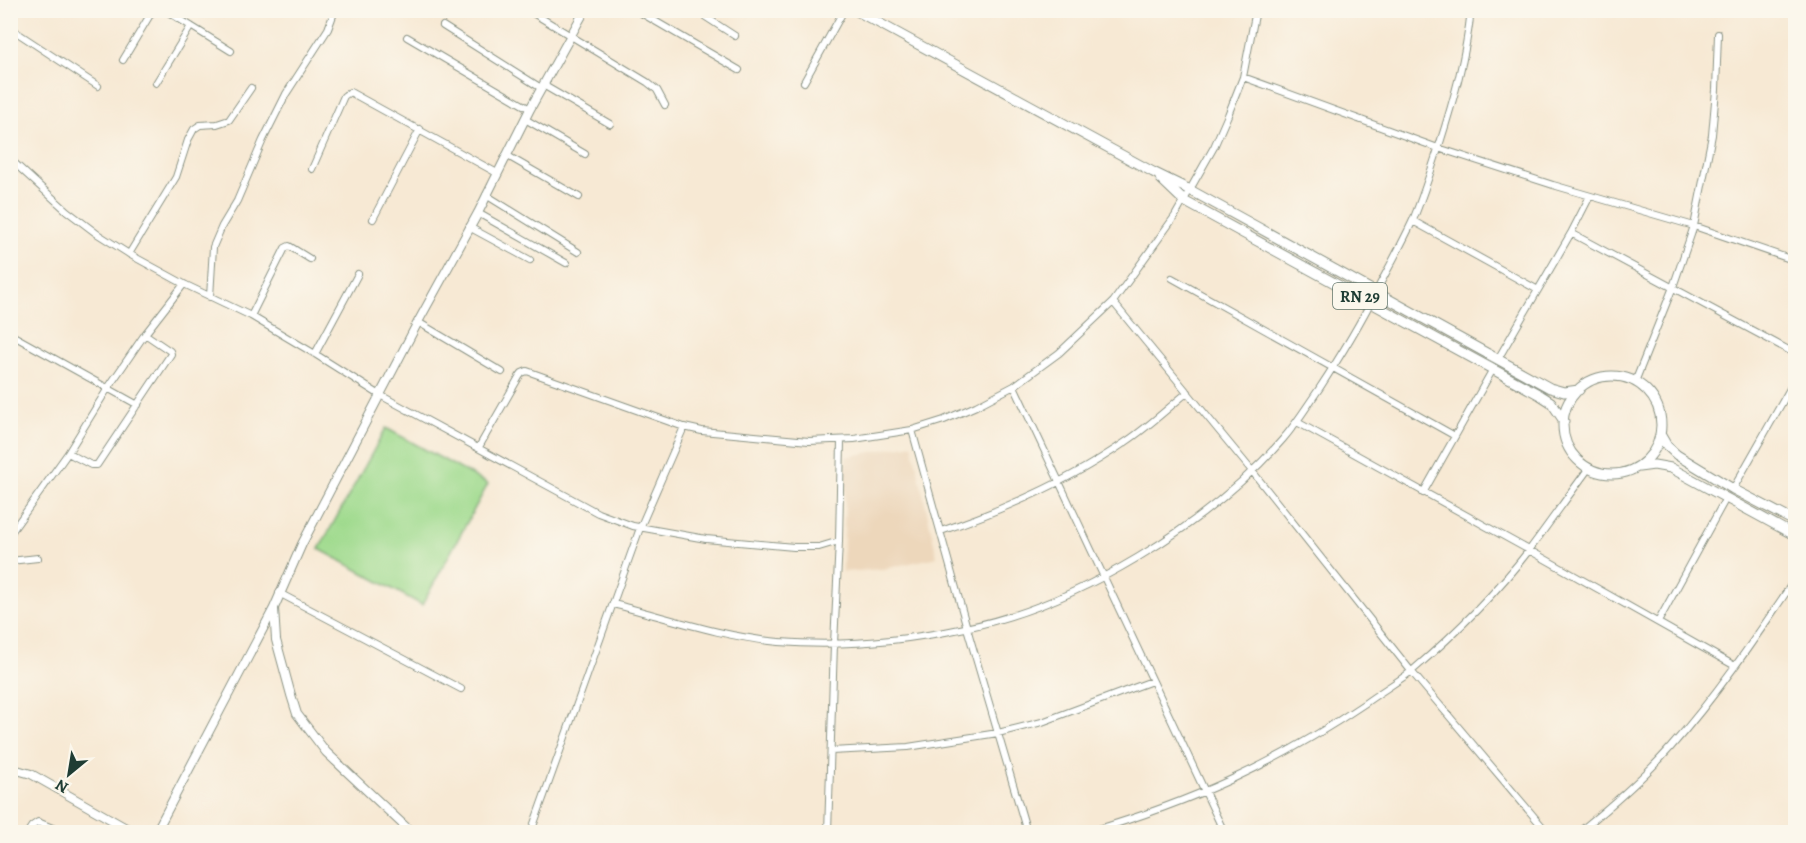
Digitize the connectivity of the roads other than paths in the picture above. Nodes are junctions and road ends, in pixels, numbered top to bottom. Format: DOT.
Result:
graph roads {
  1 [pos="153,10"];
  2 [pos="165,10"];
  3 [pos="335,10"];
  4 [pos="528,10"];
  5 [pos="636,10"];
  6 [pos="695,10"];
  7 [pos="844,10"];
  8 [pos="855,10"];
  9 [pos="1256,10"];
  10 [pos="1471,10"];
  11 [pos="584,11"];
  12 [pos="870,13"];
  13 [pos="190,26"];
  14 [pos="443,26"];
  15 [pos="10,28"];
  16 [pos="1718,34"];
  17 [pos="570,36"];
  18 [pos="735,36"];
  19 [pos="407,37"];
  20 [pos="231,51"];
  21 [pos="123,60"];
  22 [pos="739,70"];
  23 [pos="1243,77"];
  24 [pos="804,82"];
  25 [pos="156,83"];
  26 [pos="98,86"];
  27 [pos="542,86"];
  28 [pos="251,87"];
  29 [pos="665,105"];
  30 [pos="530,109"];
  31 [pos="525,119"];
  32 [pos="610,124"];
  33 [pos="420,129"];
  34 [pos="1438,148"];
  35 [pos="585,154"];
  36 [pos="506,155"];
  37 [pos="10,159"];
  38 [pos="312,169"];
  39 [pos="1154,172"];
  40 [pos="497,173"];
  41 [pos="1191,190"];
  42 [pos="486,195"];
  43 [pos="1590,196"];
  44 [pos="579,197"];
  45 [pos="1184,201"];
  46 [pos="478,213"];
  47 [pos="373,219"];
  48 [pos="1413,221"];
  49 [pos="1694,226"];
  50 [pos="470,227"];
  51 [pos="1571,233"];
  52 [pos="578,252"];
  53 [pos="129,254"];
  54 [pos="310,259"];
  55 [pos="530,260"];
  56 [pos="1796,261"];
  57 [pos="566,263"];
  58 [pos="358,274"];
  59 [pos="1172,278"];
  60 [pos="184,284"];
  61 [pos="1674,287"];
  62 [pos="1538,290"];
  63 [pos="1377,291"];
  64 [pos="210,297"];
  65 [pos="1113,302"];
  66 [pos="1372,302"];
  67 [pos="251,316"];
  68 [pos="418,322"];
  69 [pos="10,334"];
  70 [pos="146,334"];
  71 [pos="315,354"];
  72 [pos="1796,354"];
  73 [pos="1498,359"];
  74 [pos="1332,368"];
  75 [pos="1493,369"];
  76 [pos="502,372"];
  77 [pos="1796,378"];
  78 [pos="1635,382"];
  79 [pos="1014,386"];
  80 [pos="108,388"];
  81 [pos="1579,390"];
  82 [pos="1188,392"];
  83 [pos="380,395"];
  84 [pos="138,405"];
  85 [pos="1564,421"];
  86 [pos="1297,422"];
  87 [pos="684,427"];
  88 [pos="912,430"];
  89 [pos="1660,434"];
  90 [pos="1455,436"];
  91 [pos="841,440"];
  92 [pos="479,447"];
  93 [pos="68,453"];
  94 [pos="1636,467"];
  95 [pos="1589,468"];
  96 [pos="1252,471"];
  97 [pos="1059,482"];
  98 [pos="1733,489"];
  99 [pos="1423,493"];
  100 [pos="1726,498"];
  101 [pos="1796,522"];
  102 [pos="640,528"];
  103 [pos="941,531"];
  104 [pos="10,534"];
  105 [pos="1796,536"];
  106 [pos="839,541"];
  107 [pos="1529,550"];
  108 [pos="38,558"];
  109 [pos="10,561"];
  110 [pos="1103,577"];
  111 [pos="1796,579"];
  112 [pos="279,593"];
  113 [pos="614,604"];
  114 [pos="274,608"];
  115 [pos="1658,622"];
  116 [pos="967,628"];
  117 [pos="834,644"];
  118 [pos="1735,666"];
  119 [pos="1411,671"];
  120 [pos="1152,681"];
  121 [pos="461,689"];
  122 [pos="998,733"];
  123 [pos="831,751"];
  124 [pos="10,771"];
  125 [pos="1204,793"];
  126 [pos="28,832"];
  127 [pos="62,832"];
  128 [pos="134,832"];
  129 [pos="156,832"];
  130 [pos="411,832"];
  131 [pos="531,832"];
  132 [pos="828,832"];
  133 [pos="1027,832"];
  134 [pos="1089,832"];
  135 [pos="1224,832"];
  136 [pos="1547,832"];
  137 [pos="1579,832"];
  1 -- 21 [label="street"];
  2 -- 13 [label="street"];
  3 -- 64 [label="street"];
  4 -- 17 [label="street"];
  5 -- 22 [label="street"];
  6 -- 18 [label="street"];
  7 -- 24 [label="street"];
  8 -- 12 [label="main road, RN 29"];
  9 -- 23 [label="street"];
  10 -- 34 [label="street"];
  11 -- 17 [label="main road"];
  12 -- 39 [label="main road, RN 29"];
  13 -- 20 [label="street"];
  13 -- 25 [label="street"];
  14 -- 27 [label="street"];
  15 -- 26 [label="street"];
  16 -- 49 [label="street"];
  17 -- 27 [label="main road"];
  17 -- 29 [label="street"];
  19 -- 30 [label="street"];
  23 -- 34 [label="street"];
  23 -- 41 [label="street"];
  27 -- 30 [label="main road"];
  27 -- 32 [label="street"];
  28 -- 53 [label="street"];
  30 -- 31 [label="main road"];
  31 -- 35 [label="street"];
  31 -- 36 [label="main road"];
  33 -- 38 [label="street"];
  33 -- 40 [label="street"];
  33 -- 47 [label="street"];
  34 -- 43 [label="street"];
  34 -- 48 [label="street"];
  36 -- 40 [label="main road"];
  36 -- 44 [label="street"];
  37 -- 53 [label="street"];
  39 -- 41 [label="main road, RN 29"];
  39 -- 45 [label="main road, RN 29"];
  40 -- 42 [label="main road"];
  41 -- 45 [label="street"];
  41 -- 63 [label="main road, RN 29"];
  42 -- 46 [label="main road"];
  42 -- 52 [label="street"];
  43 -- 49 [label="street"];
  43 -- 51 [label="street"];
  45 -- 65 [label="street"];
  45 -- 66 [label="main road, RN 29"];
  46 -- 50 [label="main road"];
  46 -- 57 [label="street"];
  48 -- 62 [label="street"];
  48 -- 63 [label="street"];
  49 -- 56 [label="street"];
  49 -- 61 [label="street"];
  50 -- 55 [label="street"];
  50 -- 68 [label="main road"];
  51 -- 61 [label="street"];
  51 -- 62 [label="street"];
  53 -- 60 [label="street"];
  54 -- 67 [label="street"];
  58 -- 71 [label="street"];
  59 -- 74 [label="street"];
  60 -- 64 [label="street"];
  60 -- 70 [label="street"];
  61 -- 72 [label="street"];
  61 -- 78 [label="street"];
  62 -- 73 [label="street"];
  63 -- 66 [label="street"];
  63 -- 73 [label="main road, RN 29"];
  64 -- 67 [label="street"];
  65 -- 79 [label="street"];
  65 -- 82 [label="street"];
  66 -- 74 [label="street"];
  66 -- 75 [label="main road, RN 29"];
  67 -- 71 [label="street"];
  68 -- 76 [label="street"];
  68 -- 83 [label="main road"];
  69 -- 80 [label="street"];
  70 -- 80 [label="street"];
  70 -- 84 [label="street"];
  71 -- 83 [label="street"];
  73 -- 81 [label="main road, RN 29"];
  74 -- 86 [label="street"];
  74 -- 90 [label="street"];
  75 -- 85 [label="main road, RN 29"];
  75 -- 90 [label="street"];
  77 -- 98 [label="street"];
  78 -- 81 [label="main road"];
  78 -- 89 [label="main road"];
  79 -- 88 [label="street"];
  79 -- 97 [label="street"];
  80 -- 84 [label="street"];
  80 -- 93 [label="street"];
  81 -- 85 [label="main road"];
  82 -- 96 [label="street"];
  82 -- 97 [label="street"];
  83 -- 92 [label="street"];
  83 -- 112 [label="main road"];
  84 -- 93 [label="street"];
  85 -- 95 [label="main road"];
  86 -- 96 [label="street"];
  86 -- 99 [label="street"];
  87 -- 91 [label="street"];
  87 -- 92 [label="street"];
  87 -- 102 [label="street"];
  88 -- 91 [label="street"];
  88 -- 103 [label="street"];
  89 -- 94 [label="main road"];
  89 -- 98 [label="main road"];
  90 -- 99 [label="street"];
  91 -- 106 [label="street"];
  92 -- 102 [label="street"];
  93 -- 104 [label="street"];
  94 -- 95 [label="main road"];
  94 -- 100 [label="main road"];
  95 -- 107 [label="street"];
  96 -- 110 [label="street"];
  96 -- 119 [label="street"];
  97 -- 103 [label="street"];
  97 -- 110 [label="street"];
  98 -- 101 [label="main road"];
  99 -- 107 [label="street"];
  100 -- 105 [label="main road"];
  100 -- 115 [label="street"];
  102 -- 106 [label="street"];
  102 -- 113 [label="street"];
  103 -- 116 [label="street"];
  106 -- 117 [label="street"];
  107 -- 115 [label="street"];
  107 -- 119 [label="street"];
  108 -- 109 [label="street"];
  110 -- 116 [label="street"];
  110 -- 120 [label="street"];
  111 -- 118 [label="street"];
  112 -- 114 [label="main road"];
  112 -- 121 [label="street"];
  113 -- 117 [label="street"];
  113 -- 131 [label="street"];
  114 -- 129 [label="main road"];
  114 -- 130 [label="main road"];
  115 -- 118 [label="street"];
  116 -- 117 [label="street"];
  116 -- 122 [label="street"];
  117 -- 123 [label="street"];
  118 -- 137 [label="street"];
  119 -- 125 [label="street"];
  119 -- 136 [label="street"];
  120 -- 122 [label="street"];
  120 -- 125 [label="street"];
  122 -- 123 [label="street"];
  122 -- 133 [label="street"];
  123 -- 132 [label="street"];
  124 -- 128 [label="main road"];
  125 -- 134 [label="street"];
  125 -- 135 [label="street"];
  126 -- 127 [label="street"];
}
